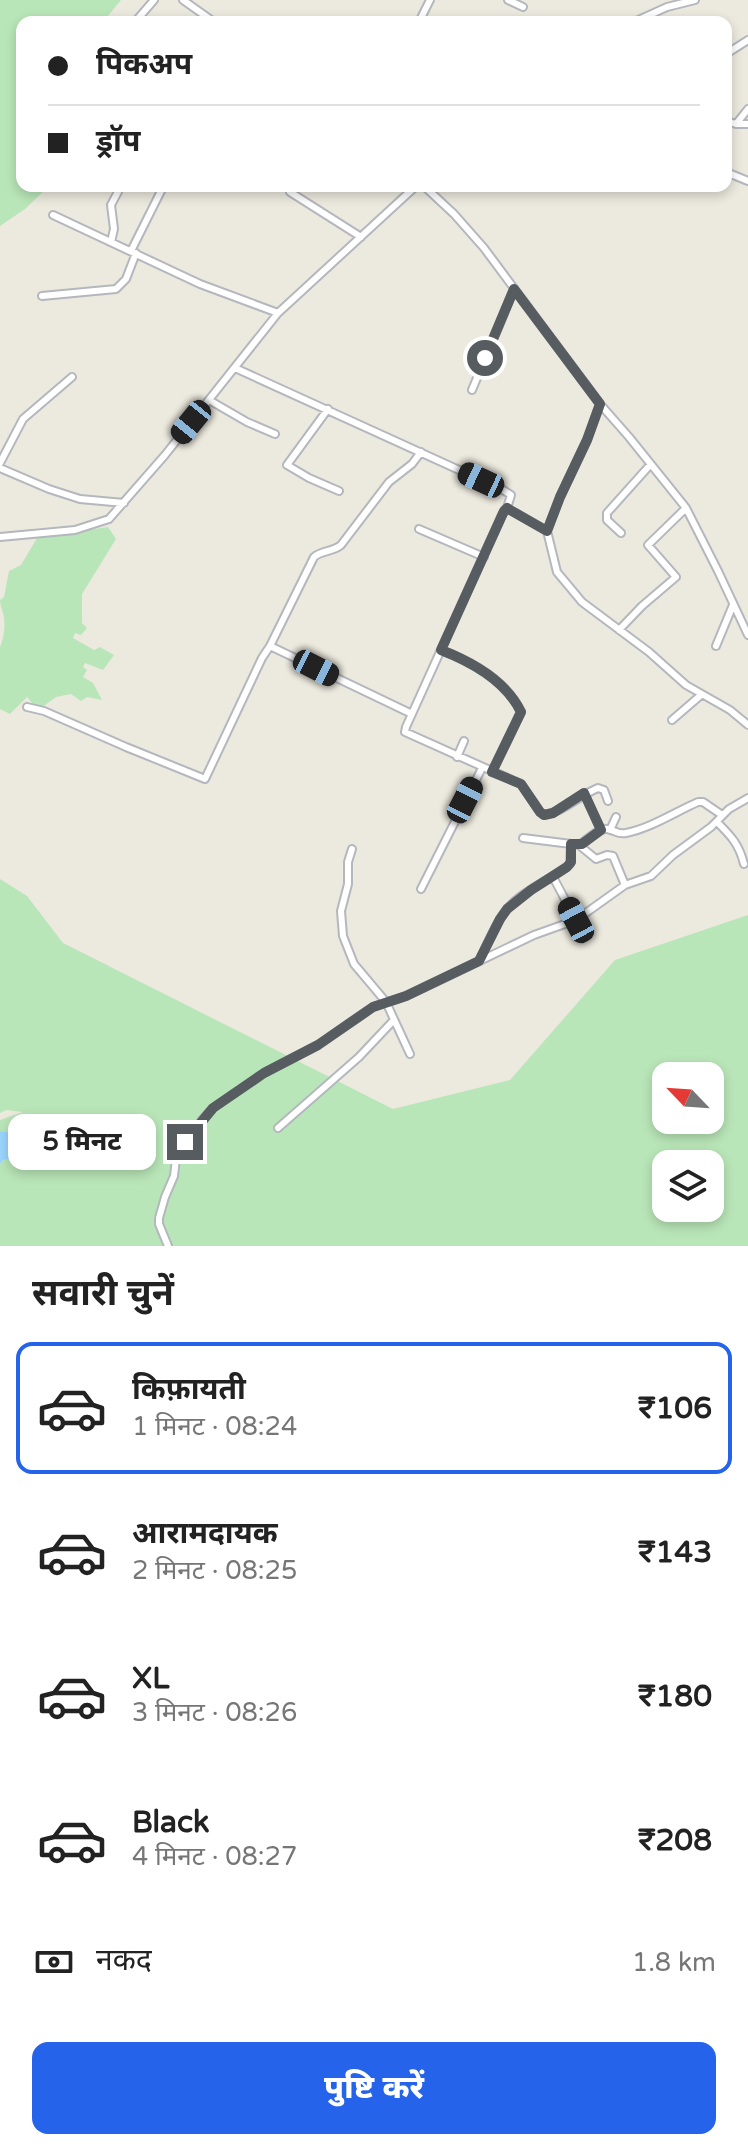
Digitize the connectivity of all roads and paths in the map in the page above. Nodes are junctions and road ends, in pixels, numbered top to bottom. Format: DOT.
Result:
graph roads {
  1 [pos="154,0"];
  2 [pos="183,0"];
  3 [pos="508,0"];
  4 [pos="695,0"];
  5 [pos="523,7"];
  6 [pos="140,16"];
  7 [pos="206,16"];
  8 [pos="647,16"];
  9 [pos="748,109"];
  10 [pos="732,123"];
  11 [pos="736,124"];
  12 [pos="748,124"];
  13 [pos="118,192"];
  14 [pos="161,192"];
  15 [pos="290,192"];
  16 [pos="410,192"];
  17 [pos="430,192"];
  18 [pos="53,215"];
  19 [pos="361,237"];
  20 [pos="111,242"];
  21 [pos="134,252"];
  22 [pos="514,289"];
  23 [pos="42,296"];
  24 [pos="278,313"];
  25 [pos="235,368"];
  26 [pos="72,377"];
  27 [pos="472,390"];
  28 [pos="209,400"];
  29 [pos="600,404"];
  30 [pos="328,409"];
  31 [pos="275,434"];
  32 [pos="421,452"];
  33 [pos="650,465"];
  34 [pos="0,466"];
  35 [pos="339,491"];
  36 [pos="124,503"];
  37 [pos="507,508"];
  38 [pos="686,508"];
  39 [pos="419,529"];
  40 [pos="547,531"];
  41 [pos="621,533"];
  42 [pos="0,537"];
  43 [pos="484,557"];
  44 [pos="734,604"];
  45 [pos="619,630"];
  46 [pos="748,635"];
  47 [pos="270,646"];
  48 [pos="716,646"];
  49 [pos="441,650"];
  50 [pos="701,695"];
  51 [pos="27,707"];
  52 [pos="412,714"];
  53 [pos="672,720"];
  54 [pos="748,725"];
  55 [pos="464,741"];
  56 [pos="457,757"];
  57 [pos="482,768"];
  58 [pos="492,772"];
  59 [pos="584,793"];
  60 [pos="748,798"];
  61 [pos="608,801"];
  62 [pos="722,815"];
  63 [pos="616,817"];
  64 [pos="717,822"];
  65 [pos="601,830"];
  66 [pos="610,830"];
  67 [pos="523,838"];
  68 [pos="575,844"];
  69 [pos="352,849"];
  70 [pos="744,864"];
  71 [pos="553,877"];
  72 [pos="625,885"];
  73 [pos="421,889"];
  74 [pos="576,920"];
  75 [pos="479,961"];
  76 [pos="386,1002"];
  77 [pos="393,1021"];
  78 [pos="410,1054"];
  79 [pos="278,1128"];
  80 [pos="168,1246"];
  1 -- 6 [label="street"];
  2 -- 7 [label="street"];
  3 -- 5 [label="street"];
  4 -- 8 [label="street"];
  9 -- 11 [label="street"];
  10 -- 11 [label="street"];
  11 -- 12 [label="street"];
  13 -- 20 [label="street"];
  14 -- 21 [label="street"];
  15 -- 19 [label="street"];
  16 -- 19 [label="street"];
  17 -- 22 [label="street"];
  18 -- 20 [label="street"];
  19 -- 24 [label="street"];
  20 -- 21 [label="street"];
  21 -- 23 [label="street"];
  21 -- 24 [label="street"];
  22 -- 27 [label="street"];
  22 -- 29 [label="street"];
  24 -- 25 [label="street"];
  25 -- 28 [label="street"];
  25 -- 30 [label="street"];
  26 -- 34 [label="street"];
  28 -- 31 [label="street"];
  28 -- 36 [label="street"];
  29 -- 33 [label="street"];
  29 -- 40 [label="street"];
  30 -- 32 [label="street"];
  30 -- 35 [label="street"];
  32 -- 37 [label="street"];
  32 -- 47 [label="street"];
  33 -- 38 [label="street"];
  33 -- 41 [label="street"];
  34 -- 36 [label="street"];
  36 -- 42 [label="street"];
  37 -- 40 [label="street"];
  37 -- 43 [label="street"];
  38 -- 44 [label="street"];
  38 -- 45 [label="street"];
  39 -- 43 [label="street"];
  40 -- 45 [label="street"];
  43 -- 49 [label="street"];
  44 -- 46 [label="street"];
  44 -- 48 [label="street"];
  45 -- 50 [label="street"];
  47 -- 51 [label="street"];
  47 -- 52 [label="street"];
  49 -- 52 [label="street"];
  49 -- 58 [label="street"];
  50 -- 53 [label="street"];
  50 -- 54 [label="street"];
  52 -- 56 [label="street"];
  55 -- 56 [label="street"];
  56 -- 57 [label="street"];
  57 -- 58 [label="street"];
  57 -- 73 [label="street"];
  58 -- 59 [label="street"];
  59 -- 61 [label="street"];
  59 -- 65 [label="street"];
  60 -- 62 [label="street"];
  62 -- 64 [label="street"];
  62 -- 66 [label="street"];
  63 -- 66 [label="street"];
  64 -- 70 [label="street"];
  64 -- 72 [label="street"];
  65 -- 66 [label="street"];
  65 -- 68 [label="street"];
  67 -- 68 [label="street"];
  68 -- 71 [label="street"];
  68 -- 72 [label="street"];
  69 -- 76 [label="street"];
  71 -- 74 [label="street"];
  71 -- 75 [label="street"];
  72 -- 74 [label="street"];
  74 -- 75 [label="street"];
  75 -- 76 [label="street"];
  76 -- 77 [label="street"];
  76 -- 80 [label="street"];
  77 -- 78 [label="street"];
  77 -- 79 [label="street"];
}
